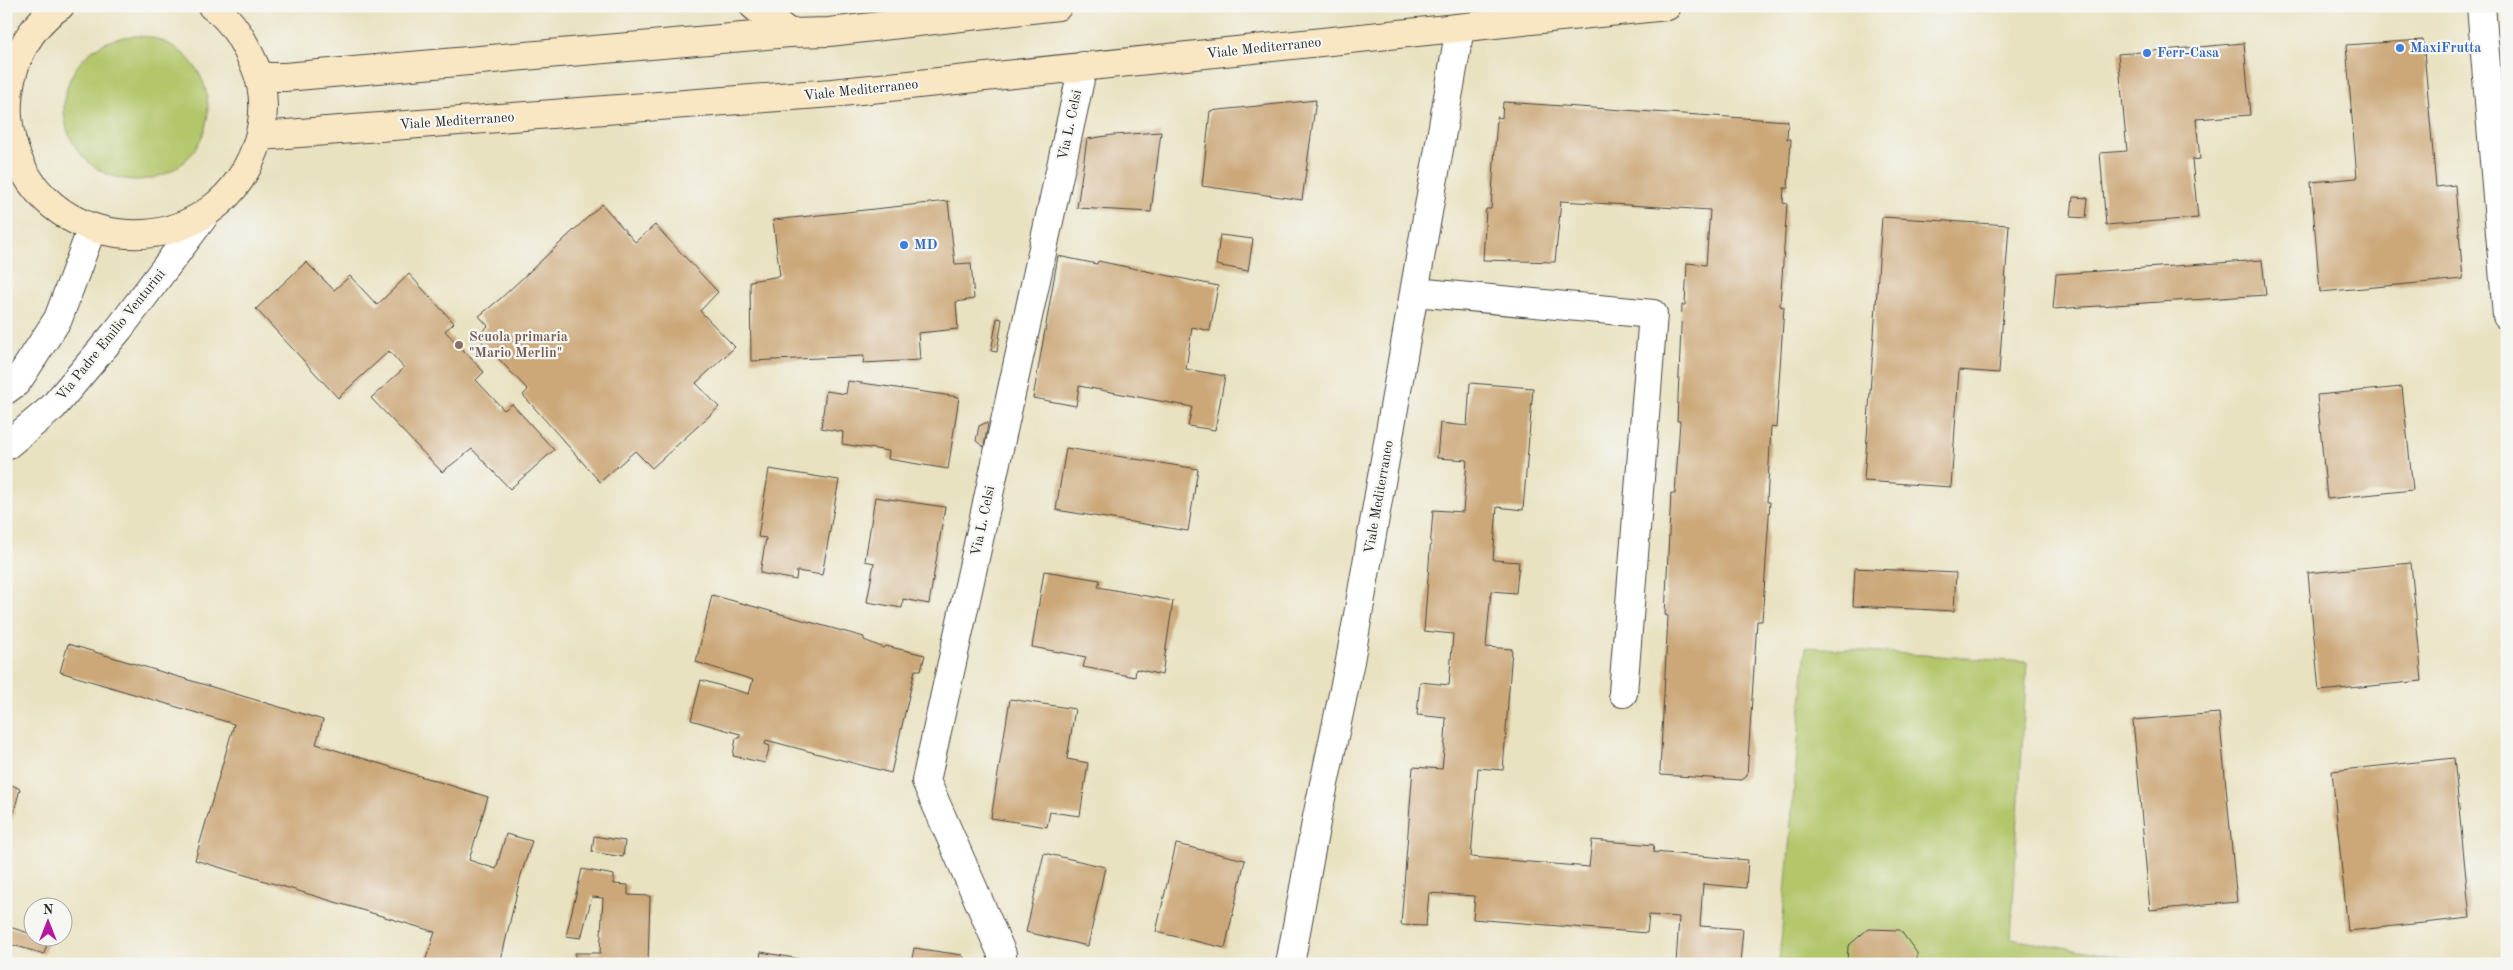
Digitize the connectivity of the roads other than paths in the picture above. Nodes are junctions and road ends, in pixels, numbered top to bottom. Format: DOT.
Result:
graph roads {
  1 [pos="60,6"];
  2 [pos="212,6"];
  3 [pos="241,6"];
  4 [pos="754,6"];
  5 [pos="1058,6"];
  6 [pos="1667,6"];
  7 [pos="2482,6"];
  8 [pos="1460,28"];
  9 [pos="789,33"];
  10 [pos="243,38"];
  11 [pos="14,49"];
  12 [pos="1083,66"];
  13 [pos="260,77"];
  14 [pos="260,136"];
  15 [pos="6,180"];
  16 [pos="34,186"];
  17 [pos="205,215"];
  18 [pos="92,228"];
  19 [pos="1415,292"];
  20 [pos="2507,316"];
  21 [pos="6,390"];
  22 [pos="6,446"];
  23 [pos="1623,693"];
  24 [pos="1002,964"];
  25 [pos="1290,964"];
  1 -- 11 [label="street"];
  2 -- 10 [label="street"];
  3 -- 10 [label="street"];
  4 -- 9 [label="street"];
  5 -- 9 [label="street"];
  6 -- 8 [label="street, Viale Mediterraneo"];
  7 -- 20 [label="street"];
  8 -- 12 [label="street, Viale Mediterraneo"];
  8 -- 19 [label="street, Viale Mediterraneo"];
  9 -- 13 [label="street"];
  10 -- 13 [label="street"];
  11 -- 16 [label="street"];
  12 -- 14 [label="street, Viale Mediterraneo"];
  12 -- 24 [label="street, Via L. Celsi"];
  13 -- 14 [label="street"];
  14 -- 17 [label="street"];
  15 -- 16 [label="street"];
  16 -- 18 [label="street"];
  17 -- 18 [label="street"];
  17 -- 22 [label="street, Via Padre Emilio Venturini"];
  18 -- 21 [label="street"];
  19 -- 23 [label="street"];
  19 -- 25 [label="street, Viale Mediterraneo"];
}
